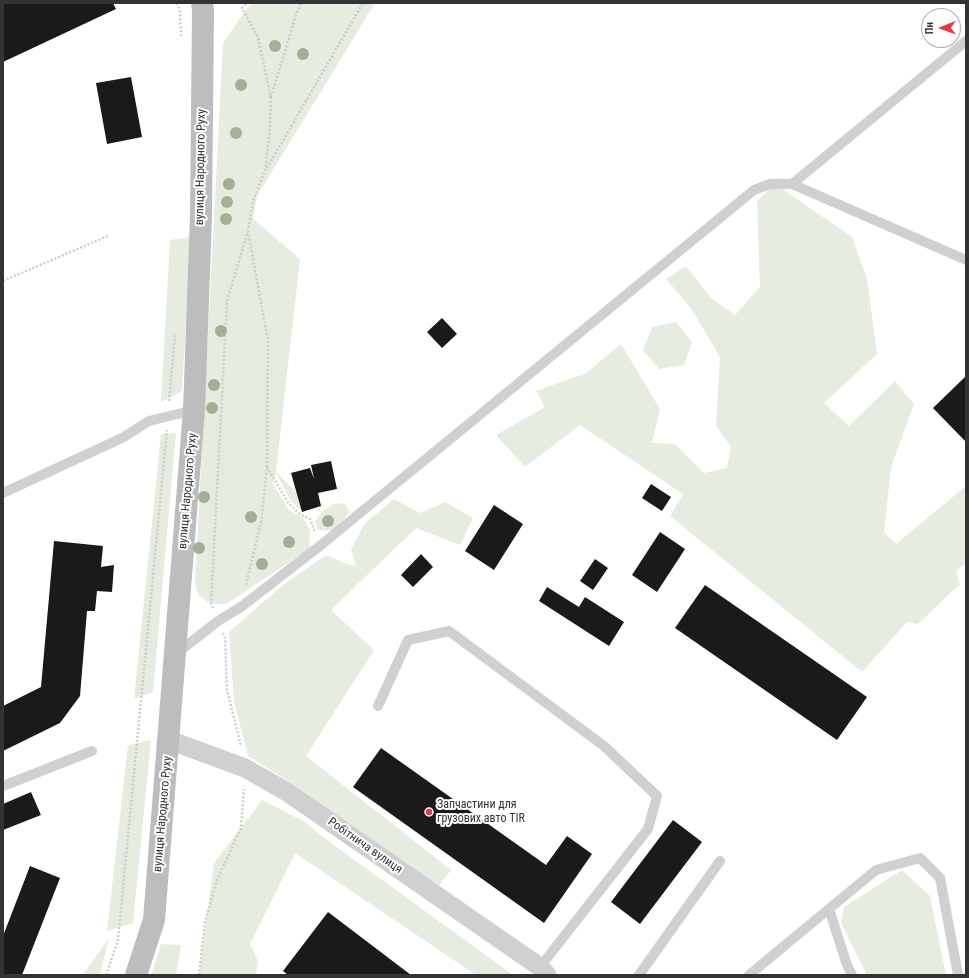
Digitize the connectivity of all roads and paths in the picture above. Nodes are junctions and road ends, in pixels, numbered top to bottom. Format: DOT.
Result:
graph roads {
  1 [pos="177,3"];
  2 [pos="247,3"];
  3 [pos="301,3"];
  4 [pos="363,3"];
  5 [pos="204,4"];
  6 [pos="181,40"];
  7 [pos="966,41"];
  8 [pos="271,98"];
  9 [pos="266,170"];
  10 [pos="792,184"];
  11 [pos="248,231"];
  12 [pos="108,236"];
  13 [pos="966,260"];
  14 [pos="3,281"];
  15 [pos="175,329"];
  16 [pos="194,410"];
  17 [pos="168,416"];
  18 [pos="267,467"];
  19 [pos="3,493"];
  20 [pos="321,545"];
  21 [pos="241,607"];
  22 [pos="218,621"];
  23 [pos="175,655"];
  24 [pos="378,706"];
  25 [pos="169,740"];
  26 [pos="92,751"];
  27 [pos="245,768"];
  28 [pos="3,786"];
  29 [pos="720,861"];
  30 [pos="829,909"];
  31 [pos="544,971"];
  32 [pos="106,975"];
  33 [pos="136,975"];
  34 [pos="199,975"];
  35 [pos="639,975"];
  36 [pos="750,975"];
  37 [pos="852,975"];
  38 [pos="958,975"];
  1 -- 6 [label="path"];
  2 -- 8 [label="path"];
  3 -- 8 [label="path"];
  4 -- 9 [label="path"];
  5 -- 16 [label="street, вулиця Народного Руху"];
  7 -- 10 [label="lane"];
  8 -- 9 [label="path"];
  9 -- 11 [label="path"];
  10 -- 13 [label="lane"];
  10 -- 20 [label="lane"];
  11 -- 18 [label="path"];
  11 -- 22 [label="path"];
  12 -- 14 [label="path"];
  15 -- 17 [label="path"];
  16 -- 17 [label="lane"];
  16 -- 23 [label="street, вулиця Народного Руху"];
  17 -- 19 [label="lane"];
  17 -- 32 [label="path"];
  18 -- 20 [label="path"];
  18 -- 21 [label="path"];
  20 -- 21 [label="lane"];
  21 -- 22 [label="lane"];
  22 -- 23 [label="lane"];
  22 -- 27 [label="path"];
  23 -- 25 [label="street, вулиця Народного Руху"];
  24 -- 31 [label="lane"];
  25 -- 27 [label="street, Робітнича вулиця"];
  25 -- 33 [label="street, вулиця Народного Руху"];
  26 -- 28 [label="lane"];
  27 -- 31 [label="street, Робітнича вулиця"];
  27 -- 34 [label="path"];
  29 -- 35 [label="lane"];
  30 -- 36 [label="lane"];
  30 -- 37 [label="lane"];
  30 -- 38 [label="lane"];
}
